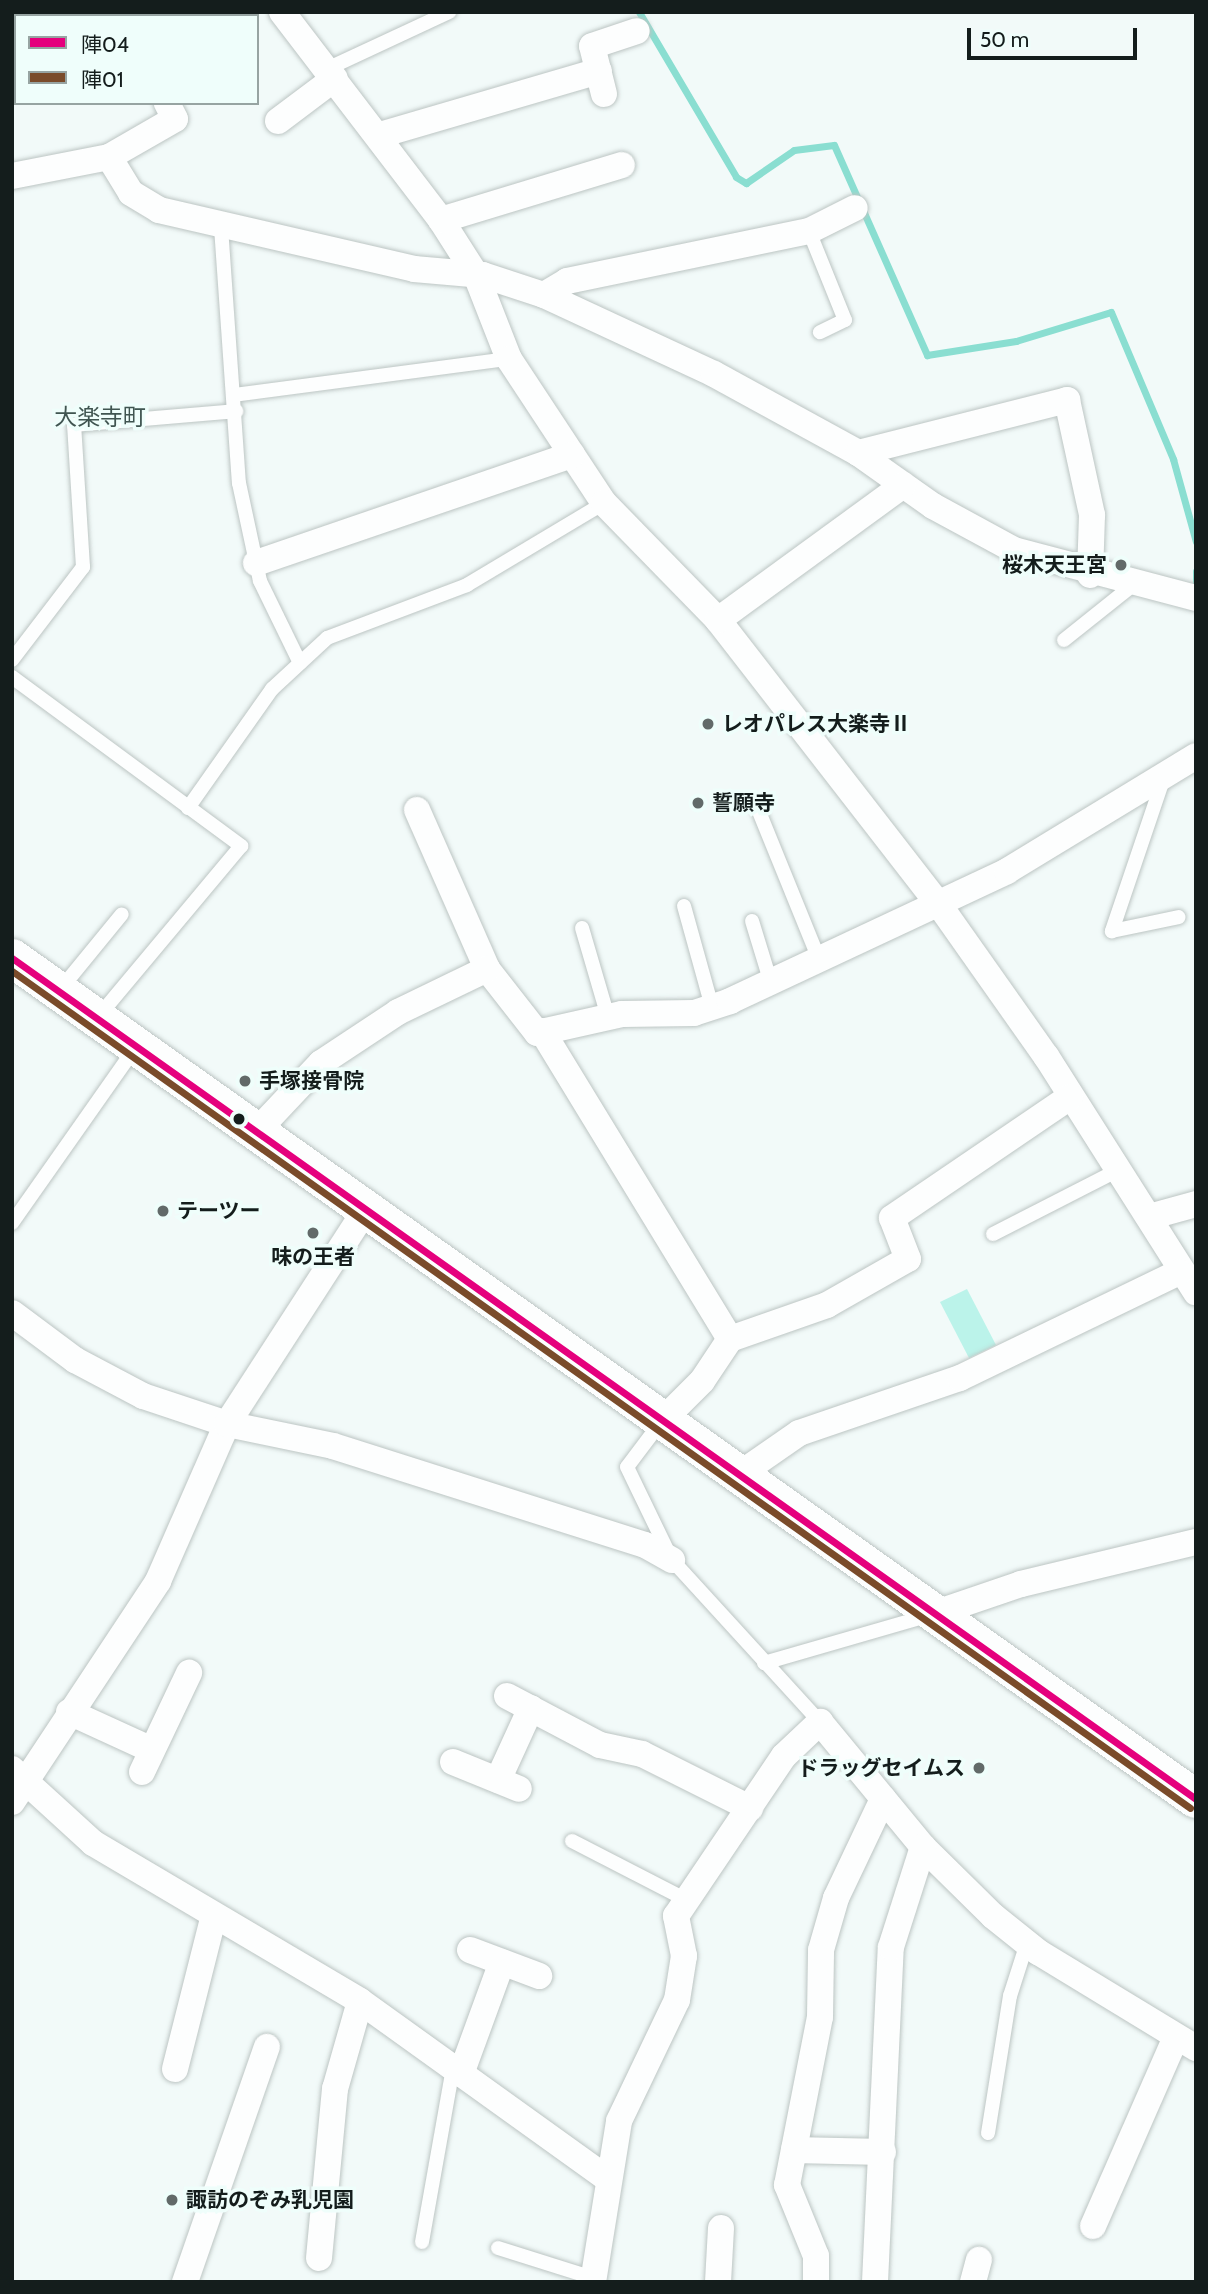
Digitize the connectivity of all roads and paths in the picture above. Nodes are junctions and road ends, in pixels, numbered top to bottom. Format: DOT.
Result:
graph roads {
  1 [pos="282,12"];
  2 [pos="449,12"];
  3 [pos="637,32"];
  4 [pos="331,74"];
  5 [pos="168,105"];
  6 [pos="278,121"];
  7 [pos="380,135"];
  8 [pos="109,157"];
  9 [pos="622,165"];
  10 [pos="12,176"];
  11 [pos="855,208"];
  12 [pos="441,220"];
  13 [pos="221,228"];
  14 [pos="809,231"];
  15 [pos="475,275"];
  16 [pos="544,295"];
  17 [pos="820,332"];
  18 [pos="509,359"];
  19 [pos="234,395"];
  20 [pos="236,411"];
  21 [pos="858,453"];
  22 [pos="572,456"];
  23 [pos="903,485"];
  24 [pos="604,503"];
  25 [pos="256,563"];
  26 [pos="1090,575"];
  27 [pos="1133,585"];
  28 [pos="1196,598"];
  29 [pos="718,620"];
  30 [pos="1064,640"];
  31 [pos="12,660"];
  32 [pos="300,663"];
  33 [pos="12,677"];
  34 [pos="1196,756"];
  35 [pos="1165,776"];
  36 [pos="756,804"];
  37 [pos="188,808"];
  38 [pos="417,810"];
  39 [pos="684,906"];
  40 [pos="940,906"];
  41 [pos="122,914"];
  42 [pos="1179,918"];
  43 [pos="752,921"];
  44 [pos="582,928"];
  45 [pos="12,958"];
  46 [pos="820,961"];
  47 [pos="487,969"];
  48 [pos="771,983"];
  49 [pos="58,992"];
  50 [pos="712,1007"];
  51 [pos="608,1017"];
  52 [pos="96,1019"];
  53 [pos="542,1031"];
  54 [pos="135,1048"];
  55 [pos="1070,1097"];
  56 [pos="255,1133"];
  57 [pos="1120,1169"];
  58 [pos="1196,1204"];
  59 [pos="363,1212"];
  60 [pos="1149,1217"];
  61 [pos="12,1223"];
  62 [pos="993,1234"];
  63 [pos="1179,1272"];
  64 [pos="1196,1292"];
  65 [pos="12,1313"];
  66 [pos="730,1339"];
  67 [pos="661,1422"];
  68 [pos="227,1424"];
  69 [pos="737,1476"];
  70 [pos="1196,1542"];
  71 [pos="672,1560"];
  72 [pos="933,1614"];
  73 [pos="764,1663"];
  74 [pos="189,1673"];
  75 [pos="69,1712"];
  76 [pos="820,1722"];
  77 [pos="453,1762"];
  78 [pos="18,1774"];
  79 [pos="1196,1798"];
  80 [pos="883,1799"];
  81 [pos="12,1802"];
  82 [pos="750,1808"];
  83 [pos="572,1841"];
  84 [pos="923,1847"];
  85 [pos="687,1900"];
  86 [pos="214,1919"];
  87 [pos="1027,1943"];
  88 [pos="470,1950"];
  89 [pos="502,1962"];
  90 [pos="539,1976"];
  91 [pos="360,2001"];
  92 [pos="1186,2043"];
  93 [pos="267,2048"];
  94 [pos="175,2070"];
  95 [pos="457,2071"];
  96 [pos="988,2133"];
  97 [pos="794,2150"];
  98 [pos="883,2152"];
  99 [pos="606,2178"];
  100 [pos="1093,2226"];
  101 [pos="721,2228"];
  102 [pos="422,2242"];
  103 [pos="498,2248"];
  104 [pos="319,2258"];
  105 [pos="593,2280"];
  106 [pos="185,2282"];
  107 [pos="718,2282"];
  108 [pos="816,2282"];
  109 [pos="875,2282"];
  1 -- 4 [label="street"];
  2 -- 4 [label="lane"];
  3 -- 7 [label="street"];
  4 -- 6 [label="street"];
  4 -- 7 [label="street"];
  5 -- 8 [label="street"];
  7 -- 12 [label="street"];
  8 -- 10 [label="street"];
  8 -- 13 [label="street"];
  9 -- 12 [label="street"];
  11 -- 14 [label="street"];
  12 -- 15 [label="street"];
  13 -- 15 [label="street"];
  13 -- 19 [label="lane"];
  14 -- 16 [label="street"];
  14 -- 17 [label="lane"];
  15 -- 16 [label="street"];
  15 -- 18 [label="street"];
  16 -- 21 [label="street"];
  18 -- 19 [label="lane"];
  18 -- 22 [label="street"];
  19 -- 20 [label="lane"];
  20 -- 25 [label="lane"];
  20 -- 31 [label="lane"];
  21 -- 23 [label="street"];
  21 -- 26 [label="street"];
  22 -- 24 [label="street"];
  22 -- 25 [label="street"];
  23 -- 26 [label="street"];
  23 -- 29 [label="street"];
  24 -- 29 [label="street"];
  24 -- 32 [label="lane"];
  25 -- 32 [label="lane"];
  26 -- 27 [label="street"];
  27 -- 28 [label="street"];
  27 -- 30 [label="lane"];
  29 -- 40 [label="street"];
  32 -- 37 [label="lane"];
  33 -- 37 [label="lane"];
  34 -- 35 [label="street"];
  35 -- 40 [label="street"];
  35 -- 42 [label="lane"];
  36 -- 46 [label="lane"];
  37 -- 52 [label="lane"];
  38 -- 47 [label="street"];
  39 -- 50 [label="lane"];
  40 -- 46 [label="street"];
  40 -- 55 [label="street"];
  41 -- 49 [label="lane"];
  43 -- 48 [label="lane"];
  44 -- 51 [label="lane"];
  45 -- 49 [label="main road"];
  46 -- 48 [label="street"];
  47 -- 53 [label="street"];
  47 -- 56 [label="street"];
  48 -- 50 [label="street"];
  49 -- 52 [label="main road"];
  50 -- 51 [label="street"];
  51 -- 53 [label="street"];
  52 -- 54 [label="main road"];
  53 -- 66 [label="street"];
  54 -- 56 [label="main road"];
  54 -- 61 [label="lane"];
  55 -- 57 [label="street"];
  55 -- 66 [label="street"];
  56 -- 59 [label="main road"];
  57 -- 60 [label="street"];
  57 -- 62 [label="lane"];
  58 -- 60 [label="street"];
  59 -- 67 [label="main road"];
  59 -- 68 [label="street"];
  60 -- 63 [label="street"];
  63 -- 64 [label="street"];
  63 -- 69 [label="street"];
  65 -- 68 [label="street"];
  66 -- 67 [label="street"];
  67 -- 69 [label="main road"];
  67 -- 71 [label="lane"];
  68 -- 71 [label="street"];
  68 -- 75 [label="street"];
  69 -- 72 [label="main road"];
  70 -- 72 [label="street"];
  71 -- 73 [label="lane"];
  72 -- 73 [label="lane"];
  72 -- 79 [label="main road"];
  73 -- 76 [label="lane"];
  74 -- 75 [label="street"];
  75 -- 78 [label="street"];
  76 -- 80 [label="street"];
  76 -- 82 [label="street"];
  77 -- 82 [label="street"];
  78 -- 81 [label="street"];
  78 -- 86 [label="street"];
  80 -- 84 [label="street"];
  80 -- 97 [label="street"];
  82 -- 85 [label="street"];
  83 -- 85 [label="lane"];
  84 -- 87 [label="street"];
  84 -- 98 [label="street"];
  85 -- 99 [label="street"];
  86 -- 91 [label="street"];
  86 -- 94 [label="street"];
  87 -- 92 [label="street"];
  87 -- 96 [label="lane"];
  88 -- 89 [label="street"];
  89 -- 90 [label="street"];
  89 -- 95 [label="street"];
  91 -- 95 [label="street"];
  91 -- 104 [label="street"];
  92 -- 100 [label="street"];
  93 -- 106 [label="street"];
  95 -- 99 [label="street"];
  95 -- 102 [label="lane"];
  97 -- 98 [label="street"];
  97 -- 108 [label="street"];
  98 -- 109 [label="street"];
  99 -- 105 [label="street"];
  101 -- 107 [label="street"];
  103 -- 105 [label="lane"];
}
